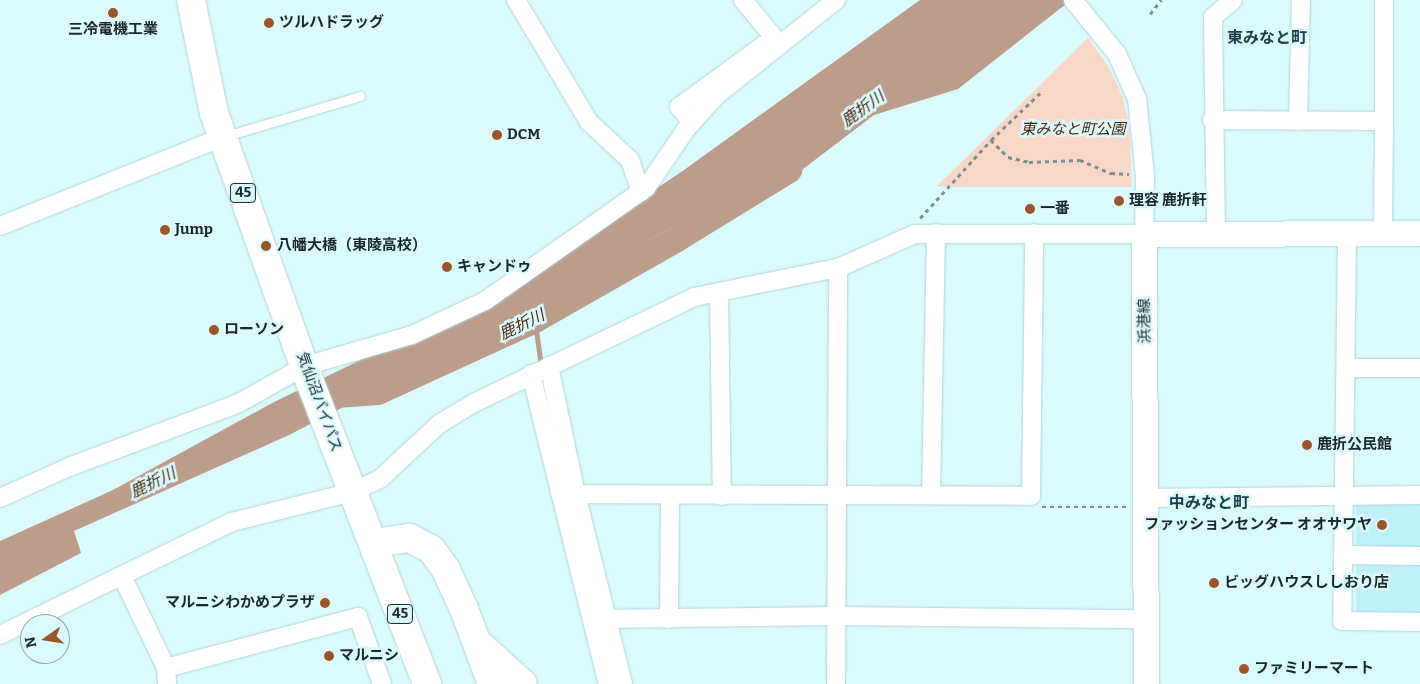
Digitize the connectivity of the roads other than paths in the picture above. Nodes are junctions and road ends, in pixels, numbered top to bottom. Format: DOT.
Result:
graph roads {
  1 [pos="191,0"];
  2 [pos="743,0"];
  3 [pos="817,0"];
  4 [pos="836,0"];
  5 [pos="1073,0"];
  6 [pos="1233,0"];
  7 [pos="1300,0"];
  8 [pos="1384,0"];
  9 [pos="523,3"];
  10 [pos="777,41"];
  11 [pos="360,96"];
  12 [pos="1212,120"];
  13 [pos="1298,120"];
  14 [pos="1384,121"];
  15 [pos="223,137"];
  16 [pos="641,192"];
  17 [pos="0,226"];
  18 [pos="936,233"];
  19 [pos="1034,233"];
  20 [pos="1382,233"];
  21 [pos="1420,233"];
  22 [pos="1144,234"];
  23 [pos="1216,234"];
  24 [pos="1347,234"];
  25 [pos="838,268"];
  26 [pos="719,292"];
  27 [pos="550,366"];
  28 [pos="1347,368"];
  29 [pos="1420,368"];
  30 [pos="308,374"];
  31 [pos="530,374"];
  32 [pos="349,484"];
  33 [pos="568,494"];
  34 [pos="838,494"];
  35 [pos="931,494"];
  36 [pos="1346,494"];
  37 [pos="670,495"];
  38 [pos="1420,495"];
  39 [pos="722,496"];
  40 [pos="0,498"];
  41 [pos="1145,498"];
  42 [pos="373,543"];
  43 [pos="1344,555"];
  44 [pos="1420,556"];
  45 [pos="122,576"];
  46 [pos="838,616"];
  47 [pos="669,619"];
  48 [pos="1146,619"];
  49 [pos="601,620"];
  50 [pos="1420,622"];
  51 [pos="0,635"];
  52 [pos="475,640"];
  53 [pos="167,676"];
  54 [pos="382,684"];
  55 [pos="426,684"];
  56 [pos="492,684"];
  57 [pos="523,684"];
  58 [pos="608,684"];
  59 [pos="624,684"];
  60 [pos="836,684"];
  61 [pos="1146,684"];
  1 -- 15 [label="highway, 気仙沼バイパス / 45"];
  2 -- 10 [label="street"];
  3 -- 10 [label="street"];
  4 -- 10 [label="street"];
  5 -- 22 [label="street"];
  6 -- 12 [label="street"];
  7 -- 13 [label="street"];
  8 -- 14 [label="street"];
  9 -- 16 [label="street"];
  10 -- 16 [label="street"];
  11 -- 15 [label="lane"];
  12 -- 13 [label="street"];
  12 -- 23 [label="street"];
  13 -- 14 [label="street"];
  14 -- 20 [label="street"];
  15 -- 17 [label="street"];
  15 -- 30 [label="highway, 気仙沼バイパス / 45"];
  16 -- 30 [label="street"];
  18 -- 19 [label="street"];
  18 -- 25 [label="street"];
  18 -- 35 [label="street"];
  19 -- 22 [label="street"];
  19 -- 35 [label="street"];
  20 -- 21 [label="street"];
  20 -- 24 [label="street"];
  22 -- 23 [label="street"];
  22 -- 41 [label="street, 浜港線"];
  23 -- 24 [label="street"];
  24 -- 28 [label="street"];
  25 -- 26 [label="street"];
  25 -- 34 [label="street"];
  26 -- 27 [label="street"];
  26 -- 39 [label="street"];
  27 -- 31 [label="street"];
  27 -- 33 [label="street"];
  28 -- 29 [label="street"];
  28 -- 36 [label="street"];
  30 -- 32 [label="highway, 気仙沼バイパス / 45"];
  30 -- 40 [label="street"];
  31 -- 32 [label="street"];
  31 -- 33 [label="street"];
  32 -- 42 [label="highway, 気仙沼バイパス / 45"];
  32 -- 45 [label="street"];
  33 -- 37 [label="street"];
  33 -- 49 [label="street"];
  34 -- 35 [label="street"];
  34 -- 39 [label="street"];
  34 -- 46 [label="street"];
  36 -- 38 [label="street"];
  36 -- 41 [label="street"];
  36 -- 43 [label="street"];
  37 -- 39 [label="street"];
  37 -- 47 [label="street"];
  41 -- 48 [label="street, 浜港線"];
  42 -- 52 [label="highway"];
  42 -- 55 [label="highway, 気仙沼バイパス / 45"];
  43 -- 44 [label="street"];
  43 -- 50 [label="street"];
  45 -- 51 [label="street"];
  45 -- 53 [label="street"];
  46 -- 47 [label="street"];
  46 -- 48 [label="street"];
  46 -- 60 [label="street"];
  47 -- 49 [label="street"];
  48 -- 61 [label="street, 浜港線"];
  49 -- 58 [label="street"];
  49 -- 59 [label="street"];
  52 -- 56 [label="highway"];
  52 -- 57 [label="highway"];
  53 -- 54 [label="street"];
}
